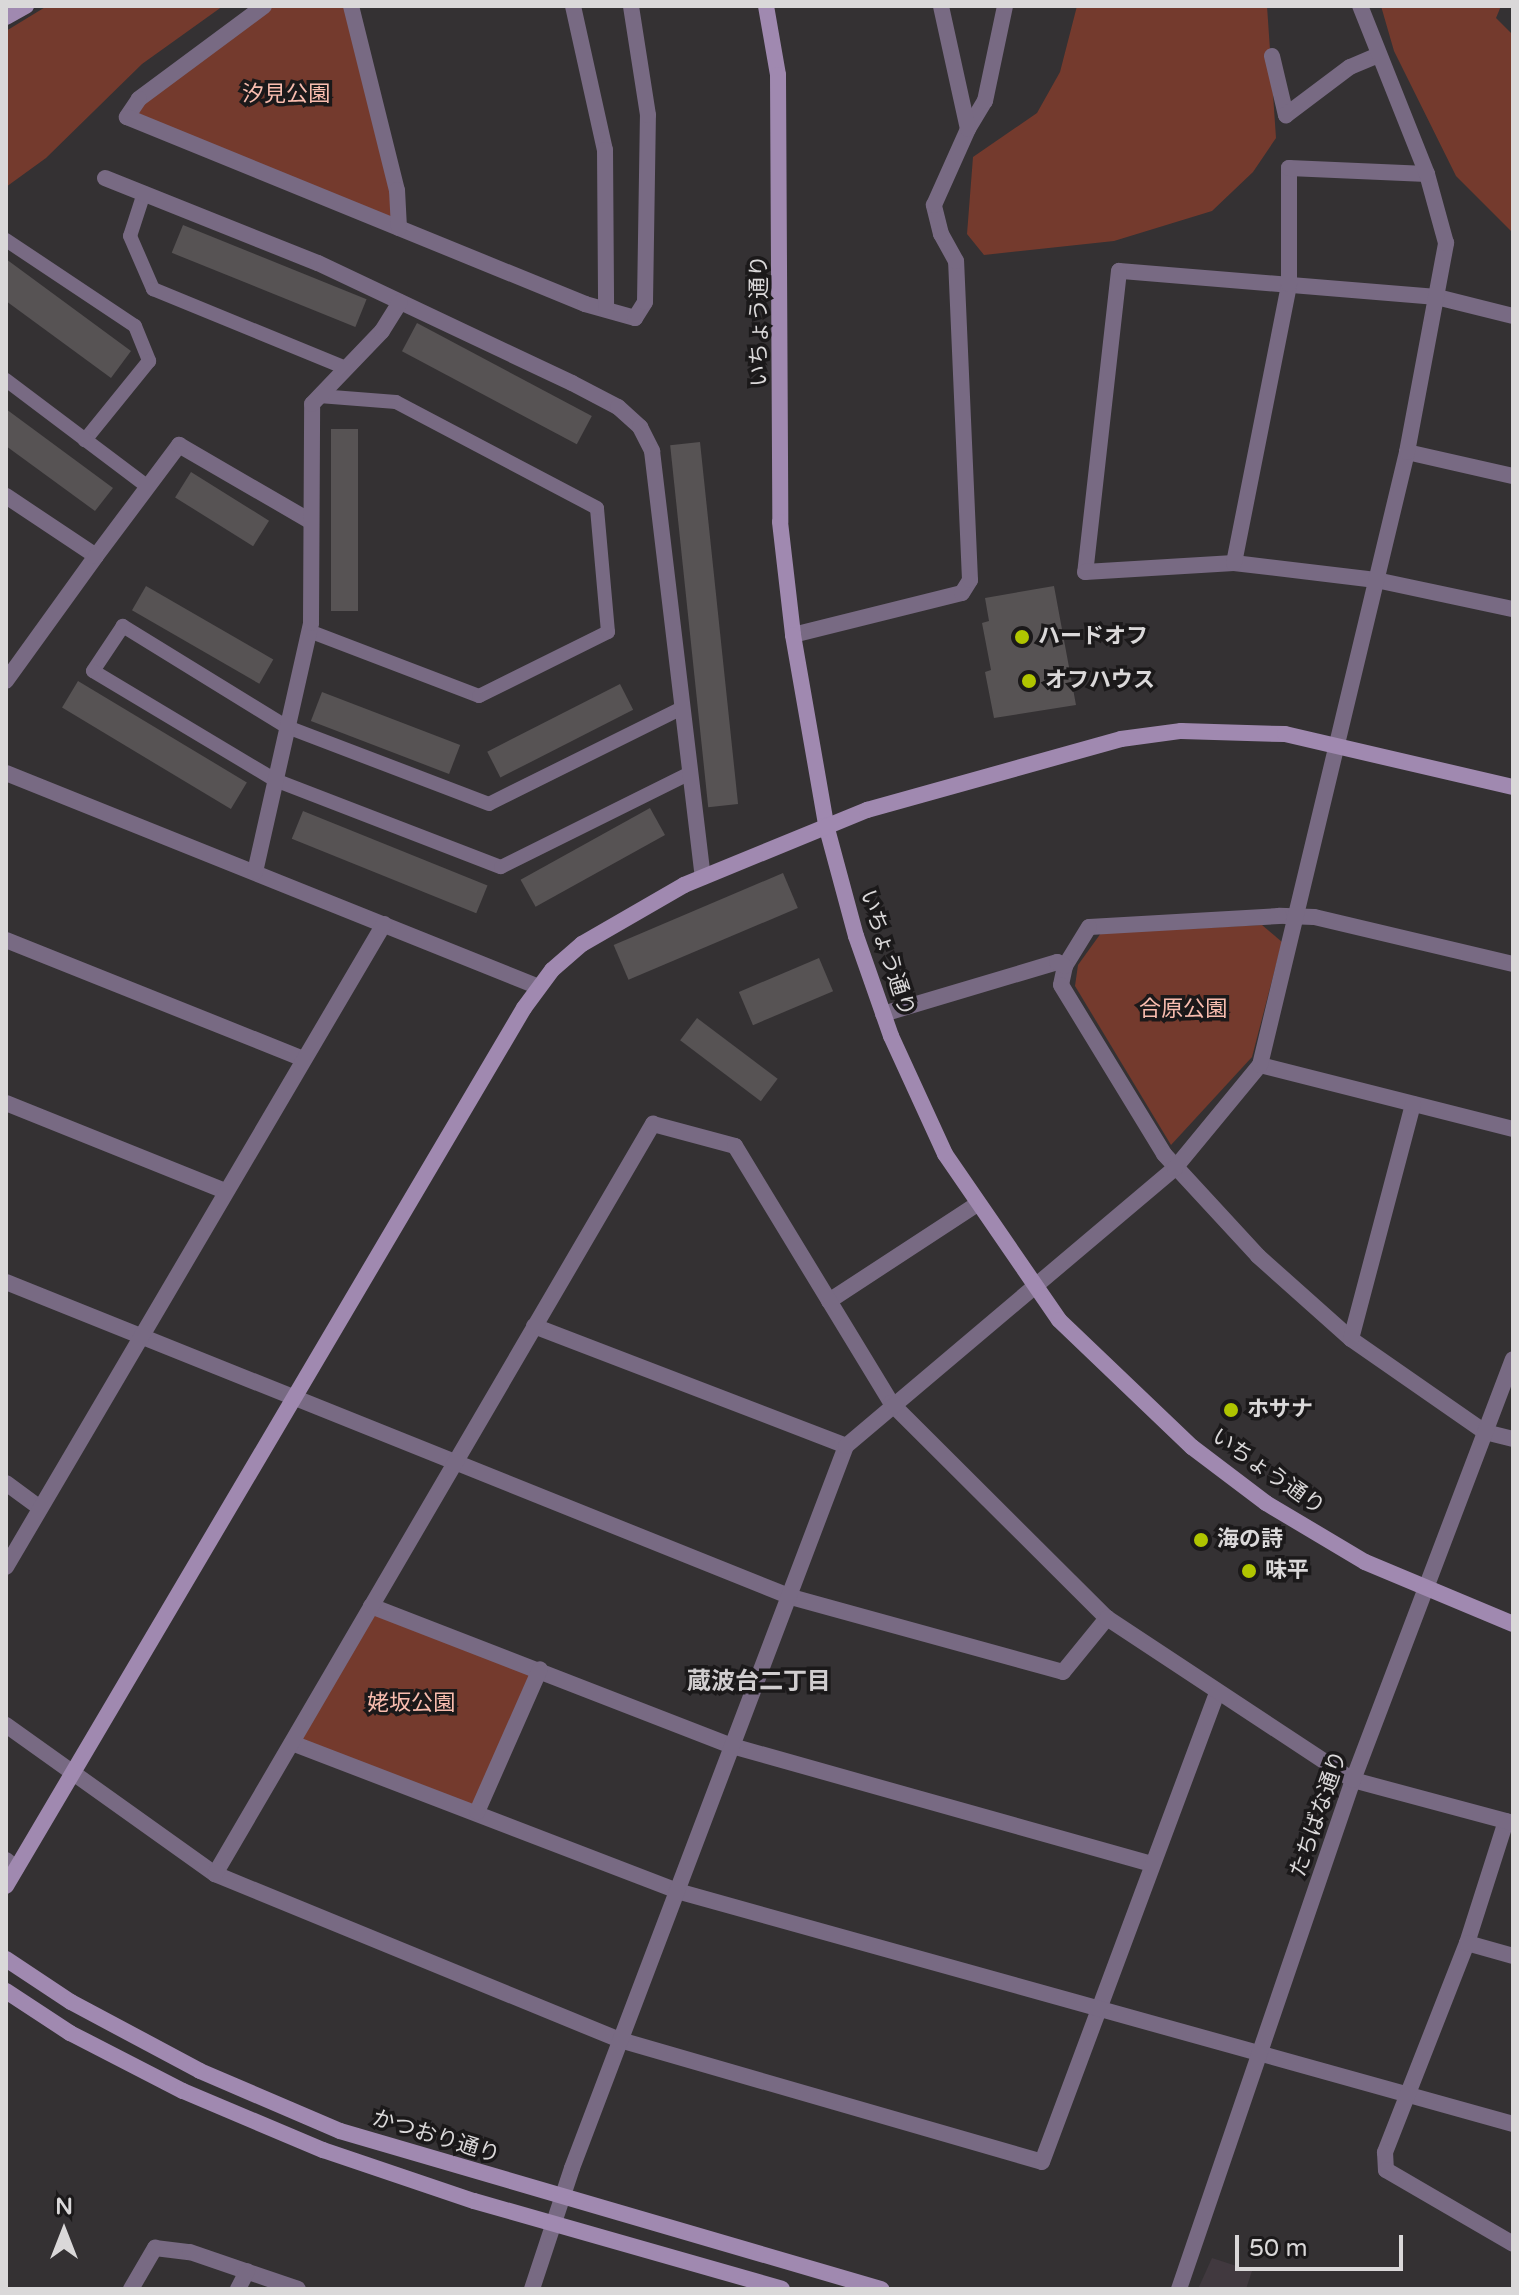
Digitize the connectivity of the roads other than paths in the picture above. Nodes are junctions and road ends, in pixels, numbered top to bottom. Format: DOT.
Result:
graph roads {
  1 [pos="26,6"];
  2 [pos="264,6"];
  3 [pos="351,6"];
  4 [pos="573,6"];
  5 [pos="631,6"];
  6 [pos="766,6"];
  7 [pos="941,6"];
  8 [pos="1005,6"];
  9 [pos="1360,6"];
  10 [pos="6,17"];
  11 [pos="1272,56"];
  12 [pos="1376,56"];
  13 [pos="968,129"];
  14 [pos="1427,174"];
  15 [pos="105,178"];
  16 [pos="144,193"];
  17 [pos="399,228"];
  18 [pos="6,240"];
  19 [pos="1289,284"];
  20 [pos="1437,297"];
  21 [pos="400,302"];
  22 [pos="606,309"];
  23 [pos="1513,316"];
  24 [pos="346,368"];
  25 [pos="6,380"];
  26 [pos="319,396"];
  27 [pos="85,440"];
  28 [pos="1407,452"];
  29 [pos="1513,476"];
  30 [pos="148,487"];
  31 [pos="6,496"];
  32 [pos="310,521"];
  33 [pos="96,556"];
  34 [pos="1234,563"];
  35 [pos="1376,580"];
  36 [pos="1513,609"];
  37 [pos="309,631"];
  38 [pos="793,635"];
  39 [pos="6,681"];
  40 [pos="680,709"];
  41 [pos="287,727"];
  42 [pos="1339,744"];
  43 [pos="6,773"];
  44 [pos="688,774"];
  45 [pos="275,780"];
  46 [pos="1513,787"];
  47 [pos="826,825"];
  48 [pos="255,872"];
  49 [pos="703,877"];
  50 [pos="1297,916"];
  51 [pos="384,924"];
  52 [pos="6,940"];
  53 [pos="1513,964"];
  54 [pos="1065,966"];
  55 [pos="539,987"];
  56 [pos="883,1014"];
  57 [pos="303,1059"];
  58 [pos="1260,1065"];
  59 [pos="6,1103"];
  60 [pos="1413,1104"];
  61 [pos="1513,1129"];
  62 [pos="1175,1168"];
  63 [pos="225,1191"];
  64 [pos="977,1204"];
  65 [pos="6,1282"];
  66 [pos="1035,1287"];
  67 [pos="829,1301"];
  68 [pos="534,1326"];
  69 [pos="142,1338"];
  70 [pos="1351,1339"];
  71 [pos="1513,1359"];
  72 [pos="294,1398"];
  73 [pos="891,1403"];
  74 [pos="1485,1432"];
  75 [pos="1513,1439"];
  76 [pos="846,1446"];
  77 [pos="453,1464"];
  78 [pos="6,1483"];
  79 [pos="40,1508"];
  80 [pos="6,1567"];
  81 [pos="1427,1592"];
  82 [pos="791,1597"];
  83 [pos="371,1606"];
  84 [pos="1107,1618"];
  85 [pos="1513,1624"];
  86 [pos="540,1669"];
  87 [pos="1217,1693"];
  88 [pos="6,1725"];
  89 [pos="292,1743"];
  90 [pos="732,1746"];
  91 [pos="71,1775"];
  92 [pos="1353,1780"];
  93 [pos="477,1812"];
  94 [pos="1509,1822"];
  95 [pos="11,1864"];
  96 [pos="1151,1864"];
  97 [pos="215,1874"];
  98 [pos="6,1886"];
  99 [pos="677,1891"];
  100 [pos="1467,1943"];
  101 [pos="1513,1956"];
  102 [pos="6,1959"];
  103 [pos="6,1991"];
  104 [pos="1098,2009"];
  105 [pos="620,2040"];
  106 [pos="1259,2056"];
  107 [pos="1407,2096"];
  108 [pos="1513,2124"];
  109 [pos="562,2196"];
  110 [pos="554,2224"];
  111 [pos="1513,2244"];
  112 [pos="247,2271"];
  113 [pos="131,2289"];
  114 [pos="238,2289"];
  115 [pos="298,2289"];
  116 [pos="532,2289"];
  117 [pos="782,2289"];
  118 [pos="881,2289"];
  119 [pos="1179,2289"];
  1 -- 10 [label="street"];
  2 -- 17 [label="street"];
  3 -- 17 [label="street"];
  4 -- 22 [label="street"];
  5 -- 22 [label="street"];
  6 -- 38 [label="street, いちょう通り"];
  7 -- 13 [label="street"];
  8 -- 13 [label="street"];
  9 -- 12 [label="street"];
  11 -- 12 [label="street"];
  12 -- 14 [label="street"];
  13 -- 38 [label="street"];
  14 -- 19 [label="street"];
  14 -- 20 [label="street"];
  15 -- 16 [label="street"];
  16 -- 21 [label="street"];
  16 -- 24 [label="lane"];
  17 -- 22 [label="street"];
  18 -- 27 [label="lane"];
  19 -- 20 [label="street"];
  19 -- 34 [label="street"];
  19 -- 34 [label="street"];
  20 -- 23 [label="street"];
  20 -- 28 [label="street"];
  21 -- 24 [label="street"];
  21 -- 40 [label="street"];
  24 -- 26 [label="street"];
  25 -- 27 [label="lane"];
  26 -- 32 [label="street"];
  26 -- 37 [label="lane"];
  27 -- 30 [label="lane"];
  28 -- 29 [label="street"];
  28 -- 35 [label="street"];
  30 -- 32 [label="street"];
  30 -- 33 [label="street"];
  31 -- 33 [label="street"];
  32 -- 37 [label="street"];
  33 -- 39 [label="street"];
  34 -- 35 [label="street"];
  35 -- 36 [label="street"];
  35 -- 42 [label="street"];
  37 -- 41 [label="street"];
  38 -- 47 [label="street, いちょう通り"];
  40 -- 41 [label="lane"];
  40 -- 44 [label="street"];
  41 -- 45 [label="street"];
  41 -- 45 [label="lane"];
  42 -- 46 [label="street"];
  42 -- 47 [label="street"];
  42 -- 50 [label="street"];
  43 -- 48 [label="street"];
  44 -- 45 [label="lane"];
  44 -- 49 [label="street"];
  45 -- 48 [label="street"];
  47 -- 49 [label="street"];
  47 -- 56 [label="street, いちょう通り"];
  48 -- 51 [label="street"];
  49 -- 55 [label="street"];
  50 -- 53 [label="street"];
  50 -- 54 [label="street"];
  50 -- 58 [label="street"];
  51 -- 55 [label="street"];
  51 -- 57 [label="street"];
  52 -- 57 [label="street"];
  54 -- 56 [label="street"];
  54 -- 62 [label="street"];
  55 -- 72 [label="street"];
  56 -- 64 [label="street, いちょう通り"];
  57 -- 63 [label="street"];
  58 -- 60 [label="street"];
  58 -- 62 [label="street"];
  59 -- 63 [label="street"];
  60 -- 61 [label="street"];
  60 -- 70 [label="street"];
  62 -- 66 [label="street"];
  62 -- 70 [label="street"];
  63 -- 69 [label="street"];
  64 -- 66 [label="street, いちょう通り"];
  64 -- 67 [label="street"];
  65 -- 69 [label="street"];
  66 -- 73 [label="street"];
  66 -- 81 [label="street, いちょう通り"];
  67 -- 68 [label="street"];
  67 -- 73 [label="street"];
  68 -- 76 [label="street"];
  68 -- 77 [label="street"];
  69 -- 72 [label="street"];
  69 -- 79 [label="street"];
  70 -- 74 [label="street"];
  71 -- 74 [label="street, たちばな通り"];
  72 -- 77 [label="street"];
  72 -- 91 [label="street"];
  73 -- 76 [label="street"];
  73 -- 84 [label="street"];
  74 -- 75 [label="street"];
  74 -- 81 [label="street, たちばな通り"];
  76 -- 82 [label="street"];
  77 -- 82 [label="street"];
  77 -- 83 [label="street"];
  78 -- 79 [label="street"];
  79 -- 80 [label="street"];
  81 -- 85 [label="street, いちょう通り"];
  81 -- 92 [label="street, たちばな通り"];
  82 -- 84 [label="street"];
  82 -- 90 [label="street"];
  83 -- 86 [label="street"];
  83 -- 89 [label="street"];
  84 -- 87 [label="street"];
  86 -- 90 [label="street"];
  86 -- 93 [label="street"];
  87 -- 92 [label="street"];
  87 -- 96 [label="street"];
  88 -- 91 [label="street"];
  89 -- 93 [label="street"];
  89 -- 97 [label="street"];
  90 -- 96 [label="street"];
  90 -- 99 [label="street"];
  91 -- 95 [label="street"];
  91 -- 97 [label="street"];
  92 -- 94 [label="street"];
  92 -- 106 [label="street, たちばな通り"];
  93 -- 99 [label="street"];
  94 -- 100 [label="street"];
  95 -- 98 [label="street"];
  96 -- 104 [label="street"];
  97 -- 105 [label="street"];
  99 -- 104 [label="street"];
  99 -- 105 [label="street"];
  100 -- 101 [label="street"];
  100 -- 107 [label="street"];
  102 -- 109 [label="street, かつおり通り"];
  103 -- 110 [label="street"];
  104 -- 105 [label="street"];
  104 -- 106 [label="street"];
  105 -- 109 [label="street"];
  106 -- 107 [label="street"];
  106 -- 119 [label="street, たちばな通り"];
  107 -- 108 [label="street"];
  107 -- 111 [label="street"];
  109 -- 110 [label="street"];
  109 -- 118 [label="street, かつおり通り"];
  110 -- 116 [label="street"];
  110 -- 117 [label="street"];
  112 -- 113 [label="street"];
  112 -- 114 [label="street"];
  112 -- 115 [label="street"];
}
